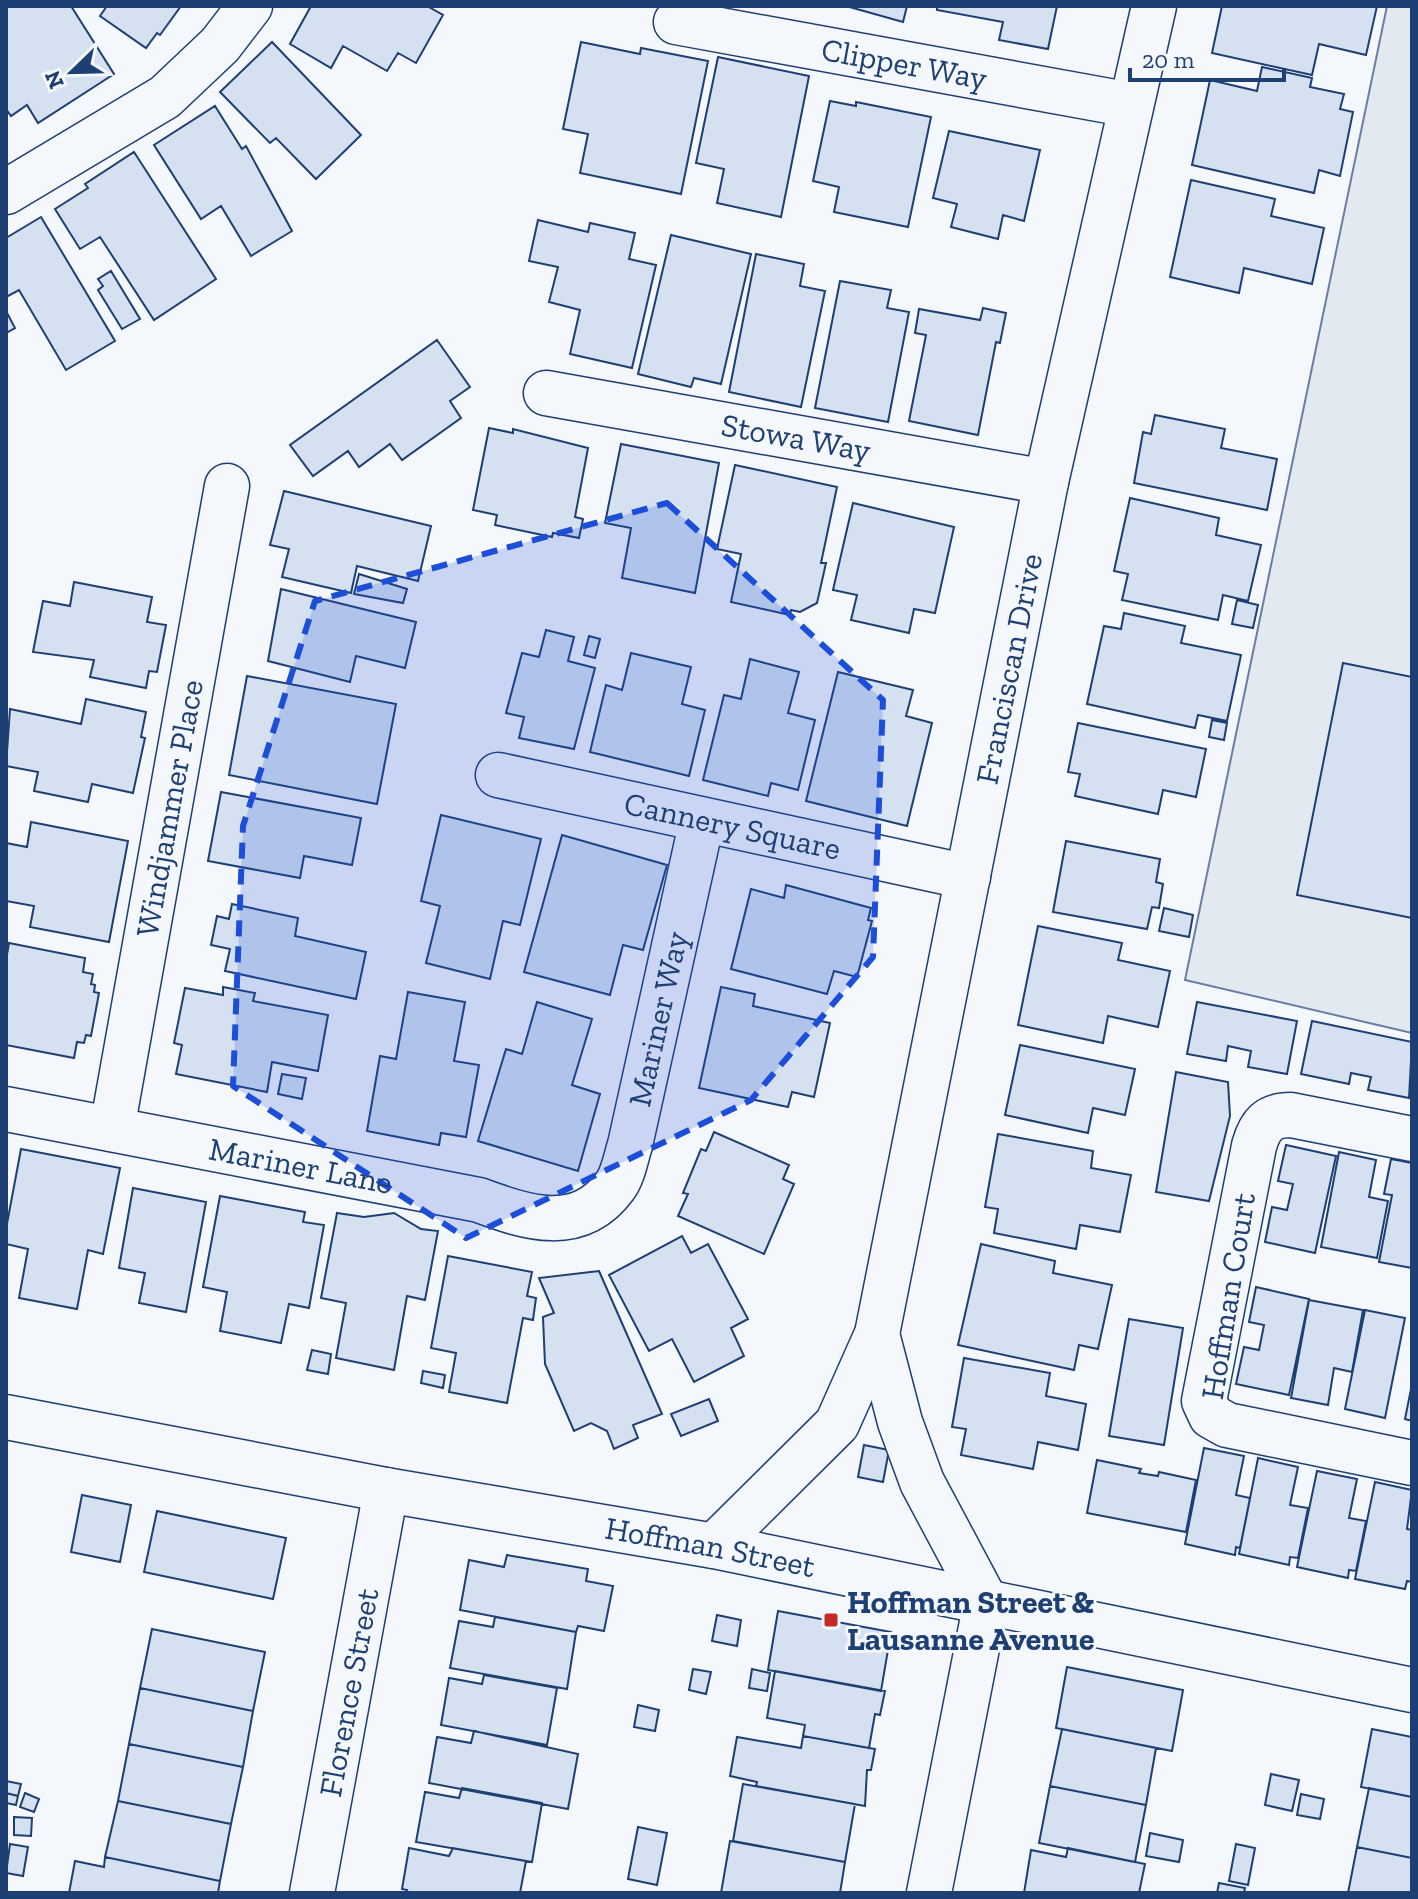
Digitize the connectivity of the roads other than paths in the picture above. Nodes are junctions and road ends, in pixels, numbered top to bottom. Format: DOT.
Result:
graph roads {
  1 [pos="250,6"];
  2 [pos="1154,6"];
  3 [pos="676,22"];
  4 [pos="1131,105"];
  5 [pos="6,192"];
  6 [pos="546,393"];
  7 [pos="1046,482"];
  8 [pos="227,486"];
  9 [pos="498,775"];
  10 [pos="702,820"];
  11 [pos="968,877"];
  12 [pos="6,1109"];
  13 [pos="112,1129"];
  14 [pos="1412,1139"];
  15 [pos="593,1208"];
  16 [pos="877,1334"];
  17 [pos="6,1417"];
  18 [pos="1412,1463"];
  19 [pos="386,1490"];
  20 [pos="714,1546"];
  21 [pos="986,1602"];
  22 [pos="1412,1690"];
  23 [pos="312,1893"];
  24 [pos="929,1893"];
  1 -- 5 [label="street"];
  2 -- 4 [label="street, Franciscan Drive"];
  3 -- 4 [label="street, Clipper Way"];
  4 -- 7 [label="street, Franciscan Drive"];
  6 -- 7 [label="street, Stowa Way"];
  7 -- 11 [label="street, Franciscan Drive"];
  8 -- 13 [label="street, Windjammer Place"];
  9 -- 10 [label="street, Cannery Square"];
  10 -- 11 [label="street, Cannery Square"];
  10 -- 15 [label="street, Mariner Way"];
  11 -- 16 [label="street, Franciscan Drive"];
  12 -- 13 [label="street, Mariner Lane"];
  13 -- 15 [label="street, Mariner Lane"];
  14 -- 18 [label="street, Hoffman Court"];
  16 -- 20 [label="street, Franciscan Drive"];
  16 -- 21 [label="street, Franciscan Drive"];
  17 -- 19 [label="street, Hoffman Street"];
  19 -- 20 [label="street, Hoffman Street"];
  19 -- 23 [label="street, Florence Street"];
  20 -- 21 [label="street, Hoffman Street"];
  21 -- 22 [label="street, Hoffman Street"];
  21 -- 24 [label="street"];
}
